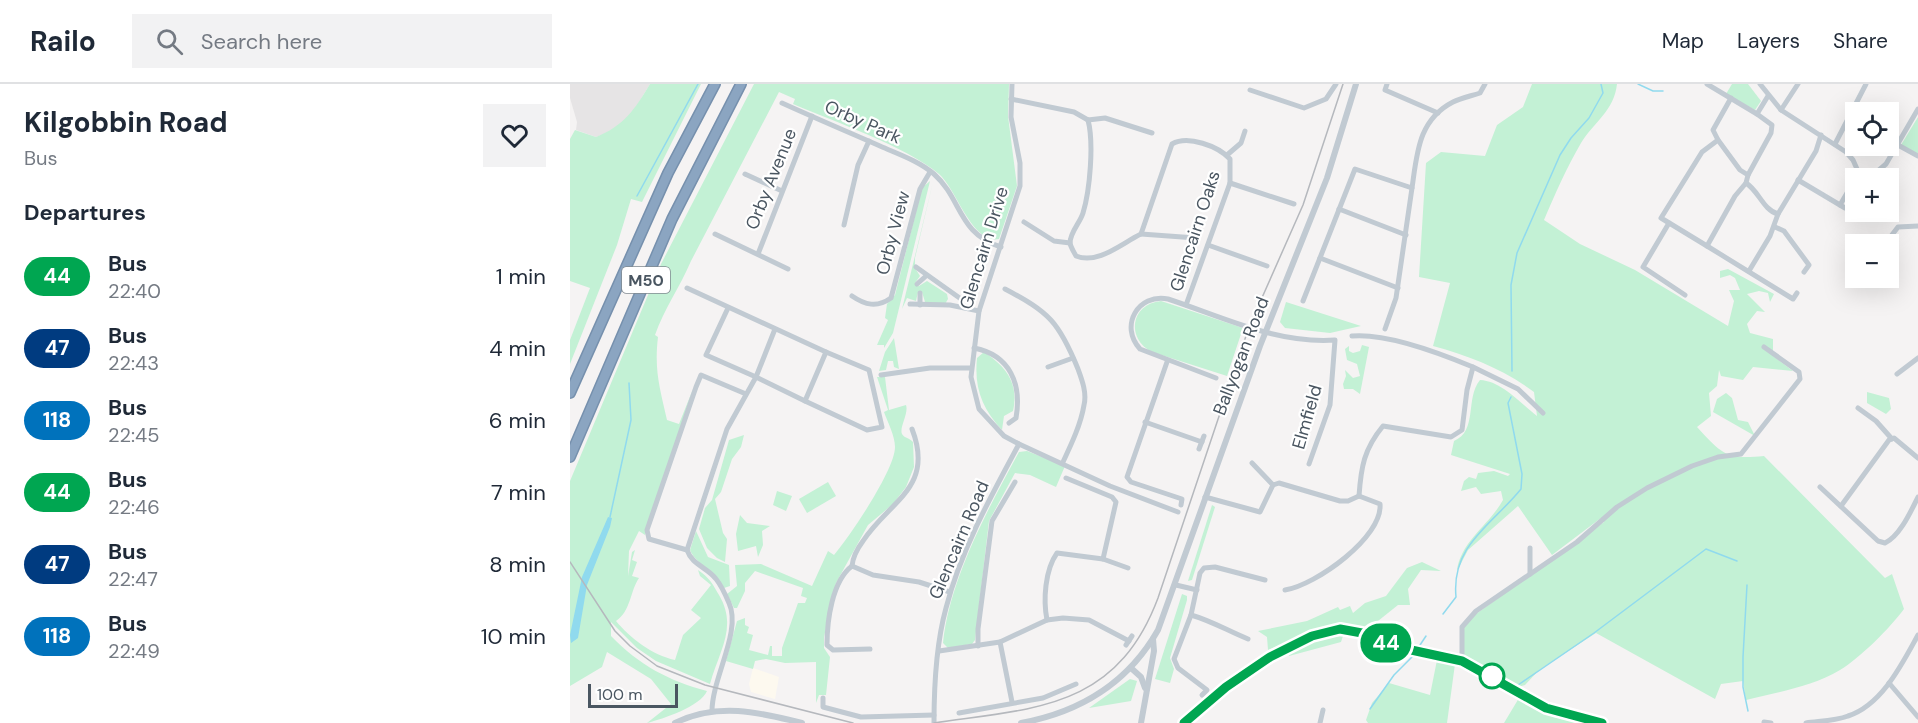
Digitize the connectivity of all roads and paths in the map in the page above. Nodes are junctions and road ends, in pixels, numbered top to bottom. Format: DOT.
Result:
graph roads {
  1 [pos="715,84"];
  2 [pos="741,84"];
  3 [pos="1012,84"];
  4 [pos="1336,84"];
  5 [pos="1356,84"];
  6 [pos="1388,84"];
  7 [pos="1485,84"];
  8 [pos="1707,84"];
  9 [pos="1760,84"];
  10 [pos="1798,84"];
  11 [pos="1866,84"];
  12 [pos="1250,90"];
  13 [pos="1768,96"];
  14 [pos="1731,98"];
  15 [pos="1011,99"];
  16 [pos="782,103"];
  17 [pos="1918,109"];
  18 [pos="1781,110"];
  19 [pos="1438,112"];
  20 [pos="1757,114"];
  21 [pos="812,116"];
  22 [pos="1088,120"];
  23 [pos="1245,131"];
  24 [pos="1152,133"];
  25 [pos="1821,135"];
  26 [pos="1718,140"];
  27 [pos="869,141"];
  28 [pos="1899,143"];
  29 [pos="1835,144"];
  30 [pos="1899,146"];
  31 [pos="1227,155"];
  32 [pos="1891,156"];
  33 [pos="1918,156"];
  34 [pos="1857,168"];
  35 [pos="1876,168"];
  36 [pos="930,172"];
  37 [pos="745,174"];
  38 [pos="1748,175"];
  39 [pos="1798,180"];
  40 [pos="1230,183"];
  41 [pos="1746,183"];
  42 [pos="1413,188"];
  43 [pos="782,191"];
  44 [pos="1845,198"];
  45 [pos="1294,204"];
  46 [pos="1339,209"];
  47 [pos="1778,214"];
  48 [pos="1024,222"];
  49 [pos="1669,223"];
  50 [pos="844,225"];
  51 [pos="1918,226"];
  52 [pos="1775,227"];
  53 [pos="715,234"];
  54 [pos="1141,234"];
  55 [pos="1893,234"];
  56 [pos="1406,235"];
  57 [pos="1196,238"];
  58 [pos="1070,243"];
  59 [pos="1208,245"];
  60 [pos="1707,246"];
  61 [pos="1001,247"];
  62 [pos="758,254"];
  63 [pos="1320,258"];
  64 [pos="1267,266"];
  65 [pos="916,267"];
  66 [pos="788,269"];
  67 [pos="1749,271"];
  68 [pos="1804,272"];
  69 [pos="926,276"];
  70 [pos="917,284"];
  71 [pos="687,288"];
  72 [pos="1398,288"];
  73 [pos="1005,289"];
  74 [pos="920,293"];
  75 [pos="1797,293"];
  76 [pos="1685,295"];
  77 [pos="852,296"];
  78 [pos="954,296"];
  79 [pos="961,299"];
  80 [pos="1304,301"];
  81 [pos="910,304"];
  82 [pos="920,304"];
  83 [pos="950,305"];
  84 [pos="1186,305"];
  85 [pos="728,308"];
  86 [pos="980,311"];
  87 [pos="775,329"];
  88 [pos="1385,329"];
  89 [pos="1266,333"];
  90 [pos="1352,336"];
  91 [pos="1764,346"];
  92 [pos="974,348"];
  93 [pos="826,352"];
  94 [pos="1073,358"];
  95 [pos="1918,358"];
  96 [pos="1167,362"];
  97 [pos="1048,367"];
  98 [pos="1473,367"];
  99 [pos="971,368"];
  100 [pos="1897,374"];
  101 [pos="881,375"];
  102 [pos="756,377"];
  103 [pos="1216,378"];
  104 [pos="570,393"];
  105 [pos="746,394"];
  106 [pos="806,401"];
  107 [pos="1858,408"];
  108 [pos="1543,413"];
  109 [pos="1146,422"];
  110 [pos="1009,423"];
  111 [pos="912,429"];
  112 [pos="1892,439"];
  113 [pos="1019,444"];
  114 [pos="1199,448"];
  115 [pos="570,457"];
  116 [pos="1918,458"];
  117 [pos="1064,462"];
  118 [pos="1252,463"];
  119 [pos="1309,464"];
  120 [pos="1066,478"];
  121 [pos="1015,482"];
  122 [pos="1274,485"];
  123 [pos="1821,487"];
  124 [pos="1359,496"];
  125 [pos="1205,497"];
  126 [pos="1918,497"];
  127 [pos="1182,502"];
  128 [pos="1841,506"];
  129 [pos="1178,512"];
  130 [pos="1530,548"];
  131 [pos="687,550"];
  132 [pos="1103,559"];
  133 [pos="852,566"];
  134 [pos="1128,568"];
  135 [pos="1530,574"];
  136 [pos="1265,580"];
  137 [pos="1176,585"];
  138 [pos="1197,590"];
  139 [pos="1286,590"];
  140 [pos="950,592"];
  141 [pos="1191,615"];
  142 [pos="1047,620"];
  143 [pos="1918,635"];
  144 [pos="1153,639"];
  145 [pos="1248,639"];
  146 [pos="1129,641"];
  147 [pos="1000,642"];
  148 [pos="978,646"];
  149 [pos="870,649"];
  150 [pos="939,651"];
  151 [pos="1139,659"];
  152 [pos="1462,661"];
  153 [pos="1131,668"];
  154 [pos="1149,675"];
  155 [pos="1889,683"];
  156 [pos="1076,684"];
  157 [pos="1145,688"];
  158 [pos="1202,695"];
  159 [pos="823,698"];
  160 [pos="1012,702"];
  161 [pos="1323,710"];
  162 [pos="712,711"];
  163 [pos="959,713"];
  164 [pos="934,715"];
  165 [pos="1918,717"];
  166 [pos="675,723"];
  167 [pos="802,723"];
  168 [pos="934,723"];
  169 [pos="1022,723"];
  170 [pos="1141,723"];
  171 [pos="1184,723"];
  172 [pos="1320,723"];
  173 [pos="1602,723"];
  174 [pos="1764,723"];
  175 [pos="1771,723"];
  176 [pos="1806,723"];
  1 -- 104 [label="highway, M50"];
  2 -- 115 [label="highway, M50"];
  3 -- 15 [label="street, Glencairn Drive"];
  4 -- 12 [label="street"];
  5 -- 89 [label="street, Ballyogan Road"];
  6 -- 19 [label="street"];
  7 -- 19 [label="street"];
  8 -- 14 [label="street"];
  9 -- 13 [label="street"];
  10 -- 18 [label="street"];
  11 -- 29 [label="street"];
  13 -- 18 [label="street"];
  13 -- 20 [label="street"];
  14 -- 20 [label="street"];
  14 -- 26 [label="street"];
  15 -- 22 [label="street"];
  15 -- 61 [label="street, Glencairn Drive"];
  16 -- 21 [label="street, Orby Park"];
  17 -- 28 [label="street"];
  18 -- 25 [label="street"];
  19 -- 42 [label="street"];
  20 -- 38 [label="street"];
  21 -- 27 [label="street, Orby Park"];
  21 -- 43 [label="street, Orby Avenue"];
  22 -- 24 [label="street"];
  22 -- 58 [label="street"];
  23 -- 31 [label="street"];
  25 -- 29 [label="street"];
  25 -- 39 [label="street"];
  26 -- 38 [label="street"];
  26 -- 49 [label="street"];
  27 -- 36 [label="street, Orby Park"];
  27 -- 50 [label="street"];
  29 -- 34 [label="street"];
  30 -- 33 [label="street"];
  31 -- 40 [label="street, Glencairn Oaks"];
  31 -- 54 [label="street, Glencairn Oaks"];
  32 -- 35 [label="street"];
  36 -- 61 [label="street"];
  36 -- 77 [label="street, Orby View"];
  37 -- 43 [label="street"];
  38 -- 41 [label="street"];
  39 -- 44 [label="street"];
  39 -- 47 [label="street"];
  40 -- 45 [label="street"];
  40 -- 59 [label="street, Glencairn Oaks"];
  41 -- 47 [label="street"];
  41 -- 60 [label="street"];
  42 -- 46 [label="street"];
  42 -- 56 [label="street"];
  43 -- 62 [label="street, Orby Avenue"];
  46 -- 56 [label="street"];
  46 -- 63 [label="street"];
  47 -- 52 [label="street"];
  48 -- 58 [label="street"];
  49 -- 60 [label="street"];
  49 -- 76 [label="street"];
  51 -- 55 [label="street"];
  52 -- 67 [label="street"];
  52 -- 68 [label="street"];
  53 -- 62 [label="street, Orby Avenue"];
  54 -- 57 [label="street"];
  54 -- 58 [label="street"];
  56 -- 72 [label="street"];
  59 -- 64 [label="street"];
  59 -- 84 [label="street, Glencairn Oaks"];
  60 -- 67 [label="street"];
  61 -- 86 [label="street, Glencairn Drive"];
  62 -- 66 [label="street, Orby Avenue"];
  63 -- 72 [label="street"];
  63 -- 80 [label="street"];
  65 -- 69 [label="street"];
  67 -- 75 [label="street"];
  69 -- 70 [label="street"];
  69 -- 78 [label="street"];
  71 -- 85 [label="street"];
  72 -- 88 [label="street"];
  73 -- 94 [label="street"];
  74 -- 82 [label="street"];
  78 -- 79 [label="street"];
  78 -- 83 [label="street"];
  81 -- 82 [label="street"];
  82 -- 83 [label="street"];
  83 -- 86 [label="street"];
  84 -- 89 [label="street, Elmfield"];
  84 -- 96 [label="street, Elmfield"];
  85 -- 87 [label="street"];
  85 -- 102 [label="street"];
  86 -- 92 [label="street, Glencairn Drive"];
  87 -- 93 [label="street"];
  87 -- 102 [label="street"];
  89 -- 119 [label="street, Elmfield"];
  89 -- 125 [label="street, Ballyogan Road"];
  90 -- 98 [label="street"];
  91 -- 135 [label="street"];
  92 -- 99 [label="street, Glencairn Drive"];
  92 -- 110 [label="street"];
  93 -- 106 [label="street"];
  93 -- 106 [label="street"];
  94 -- 97 [label="street"];
  94 -- 117 [label="street"];
  95 -- 100 [label="street"];
  96 -- 103 [label="street"];
  96 -- 109 [label="street"];
  98 -- 108 [label="street"];
  98 -- 124 [label="street"];
  99 -- 101 [label="street"];
  99 -- 113 [label="street, Glencairn Drive"];
  102 -- 105 [label="street"];
  102 -- 106 [label="street"];
  105 -- 131 [label="street"];
  105 -- 131 [label="street"];
  107 -- 112 [label="street"];
  109 -- 114 [label="street"];
  109 -- 127 [label="street"];
  111 -- 133 [label="street"];
  112 -- 116 [label="street"];
  112 -- 128 [label="street"];
  113 -- 117 [label="street, Glencairn Drive"];
  113 -- 140 [label="street, Glencairn Road"];
  117 -- 129 [label="street, Glencairn Drive"];
  118 -- 122 [label="street"];
  120 -- 132 [label="street"];
  121 -- 148 [label="street"];
  122 -- 124 [label="street"];
  122 -- 125 [label="street"];
  123 -- 128 [label="street"];
  124 -- 139 [label="street"];
  125 -- 137 [label="street, Ballyogan Road"];
  126 -- 128 [label="street"];
  130 -- 135 [label="street"];
  131 -- 162 [label="street"];
  132 -- 134 [label="street"];
  132 -- 142 [label="street"];
  133 -- 140 [label="street"];
  133 -- 149 [label="street"];
  135 -- 152 [label="street"];
  136 -- 138 [label="street"];
  137 -- 138 [label="street"];
  137 -- 144 [label="street, Ballyogan Road"];
  138 -- 141 [label="street"];
  140 -- 150 [label="street, Glencairn Road"];
  141 -- 145 [label="street"];
  141 -- 158 [label="street"];
  142 -- 146 [label="street"];
  142 -- 147 [label="street"];
  143 -- 155 [label="street"];
  144 -- 151 [label="street, Ballyogan Road"];
  144 -- 154 [label="street, Ballyogan Road"];
  147 -- 148 [label="street"];
  147 -- 160 [label="street"];
  148 -- 150 [label="street"];
  150 -- 164 [label="street, Glencairn Road"];
  151 -- 153 [label="street, Ballyogan Road"];
  151 -- 154 [label="street"];
  152 -- 171 [label="street"];
  152 -- 173 [label="street"];
  153 -- 157 [label="street"];
  153 -- 169 [label="street, Ballyogan Road"];
  154 -- 157 [label="street, Ballyogan Road"];
  155 -- 165 [label="street"];
  155 -- 176 [label="street"];
  156 -- 160 [label="street"];
  157 -- 170 [label="street, Ballyogan Road"];
  159 -- 164 [label="street"];
  160 -- 163 [label="street"];
  161 -- 172 [label="street"];
  162 -- 166 [label="street"];
  162 -- 167 [label="street"];
  164 -- 168 [label="street, Glencairn Road"];
  174 -- 175 [label="street"];
}
